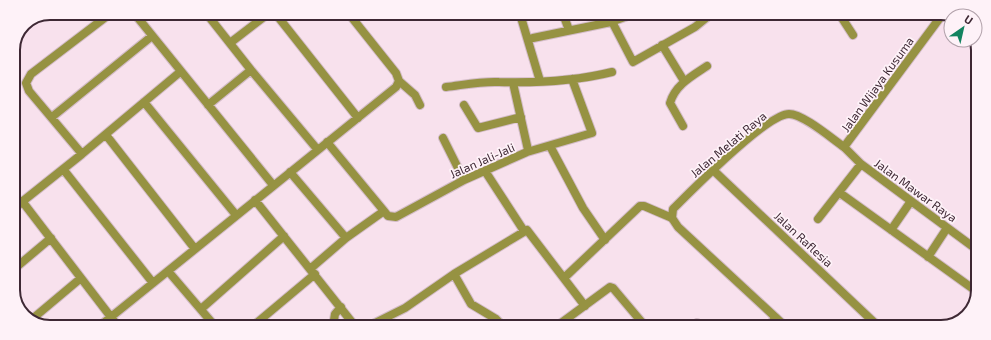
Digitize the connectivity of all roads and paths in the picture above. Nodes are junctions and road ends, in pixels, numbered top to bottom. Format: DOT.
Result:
graph roads {
  1 [pos="102,20"];
  2 [pos="139,20"];
  3 [pos="212,20"];
  4 [pos="261,20"];
  5 [pos="280,20"];
  6 [pos="354,20"];
  7 [pos="522,20"];
  8 [pos="565,20"];
  9 [pos="603,20"];
  10 [pos="611,20"];
  11 [pos="704,20"];
  12 [pos="843,20"];
  13 [pos="938,20"];
  14 [pos="569,30"];
  15 [pos="853,35"];
  16 [pos="152,36"];
  17 [pos="533,38"];
  18 [pos="230,43"];
  19 [pos="662,45"];
  20 [pos="707,66"];
  21 [pos="251,70"];
  22 [pos="180,72"];
  23 [pos="612,72"];
  24 [pos="572,79"];
  25 [pos="399,81"];
  26 [pos="540,81"];
  27 [pos="684,81"];
  28 [pos="513,83"];
  29 [pos="446,87"];
  30 [pos="144,102"];
  31 [pos="208,105"];
  32 [pos="420,105"];
  33 [pos="464,105"];
  34 [pos="52,117"];
  35 [pos="521,117"];
  36 [pos="358,118"];
  37 [pos="683,126"];
  38 [pos="106,134"];
  39 [pos="443,138"];
  40 [pos="327,142"];
  41 [pos="550,146"];
  42 [pos="844,147"];
  43 [pos="318,150"];
  44 [pos="527,152"];
  45 [pos="82,154"];
  46 [pos="861,164"];
  47 [pos="63,169"];
  48 [pos="712,169"];
  49 [pos="486,171"];
  50 [pos="290,172"];
  51 [pos="464,180"];
  52 [pos="273,185"];
  53 [pos="840,193"];
  54 [pos="255,200"];
  55 [pos="22,201"];
  56 [pos="911,202"];
  57 [pos="384,211"];
  58 [pos="236,215"];
  59 [pos="672,218"];
  60 [pos="818,219"];
  61 [pos="947,228"];
  62 [pos="891,230"];
  63 [pos="524,232"];
  64 [pos="284,236"];
  65 [pos="51,238"];
  66 [pos="346,238"];
  67 [pos="605,240"];
  68 [pos="971,245"];
  69 [pos="195,249"];
  70 [pos="928,257"];
  71 [pos="20,264"];
  72 [pos="168,271"];
  73 [pos="312,271"];
  74 [pos="454,274"];
  75 [pos="81,278"];
  76 [pos="564,278"];
  77 [pos="153,283"];
  78 [pos="971,287"];
  79 [pos="585,306"];
  80 [pos="341,307"];
  81 [pos="201,309"];
  82 [pos="36,316"];
  83 [pos="111,317"];
  84 [pos="776,318"];
  85 [pos="107,320"];
  86 [pos="113,320"];
  87 [pos="209,320"];
  88 [pos="259,320"];
  89 [pos="333,320"];
  90 [pos="351,320"];
  91 [pos="381,320"];
  92 [pos="497,320"];
  93 [pos="565,320"];
  94 [pos="640,320"];
  95 [pos="872,320"];
  1 -- 34 [label="street"];
  2 -- 16 [label="street"];
  3 -- 18 [label="street"];
  4 -- 18 [label="street"];
  5 -- 36 [label="street"];
  6 -- 25 [label="street"];
  7 -- 26 [label="street"];
  8 -- 14 [label="street"];
  9 -- 14 [label="street"];
  10 -- 19 [label="street"];
  11 -- 19 [label="street"];
  12 -- 15 [label="street"];
  13 -- 42 [label="street, Jalan Wijaya Kusuma"];
  14 -- 17 [label="street"];
  16 -- 22 [label="street"];
  16 -- 34 [label="street"];
  18 -- 21 [label="street"];
  19 -- 27 [label="street"];
  20 -- 27 [label="street"];
  21 -- 31 [label="street"];
  21 -- 43 [label="street"];
  22 -- 30 [label="street"];
  22 -- 31 [label="street"];
  23 -- 24 [label="street"];
  24 -- 26 [label="street"];
  24 -- 41 [label="street"];
  25 -- 32 [label="street"];
  25 -- 36 [label="street"];
  26 -- 28 [label="street"];
  27 -- 37 [label="street"];
  28 -- 29 [label="street"];
  28 -- 35 [label="street, Jalan Jali-Jali"];
  30 -- 38 [label="street"];
  30 -- 58 [label="street"];
  31 -- 52 [label="street"];
  33 -- 35 [label="street"];
  34 -- 45 [label="street"];
  35 -- 44 [label="street, Jalan Jali-Jali"];
  36 -- 40 [label="street"];
  38 -- 45 [label="street"];
  38 -- 69 [label="street"];
  39 -- 51 [label="street"];
  40 -- 43 [label="street"];
  40 -- 57 [label="street"];
  41 -- 44 [label="street"];
  41 -- 67 [label="street"];
  42 -- 46 [label="street, Jalan Mawar Raya"];
  42 -- 48 [label="street, Jalan Melati Raya"];
  43 -- 50 [label="street"];
  44 -- 49 [label="street, Jalan Jali-Jali"];
  45 -- 47 [label="street"];
  46 -- 53 [label="street"];
  46 -- 56 [label="street, Jalan Mawar Raya"];
  47 -- 55 [label="street"];
  47 -- 77 [label="street"];
  48 -- 59 [label="street, Jalan Melati Raya"];
  48 -- 95 [label="street, Jalan Raflesia"];
  49 -- 51 [label="street, Jalan Jali-Jali"];
  49 -- 63 [label="street"];
  50 -- 52 [label="street"];
  50 -- 66 [label="street"];
  51 -- 57 [label="street, Jalan Jali-Jali"];
  52 -- 54 [label="street"];
  53 -- 60 [label="street"];
  53 -- 62 [label="street"];
  54 -- 58 [label="street"];
  54 -- 64 [label="street"];
  55 -- 65 [label="street"];
  56 -- 61 [label="street, Jalan Mawar Raya"];
  56 -- 62 [label="street"];
  57 -- 66 [label="street"];
  58 -- 69 [label="street"];
  59 -- 67 [label="street"];
  59 -- 84 [label="street"];
  61 -- 68 [label="street, Jalan Mawar Raya"];
  61 -- 70 [label="street"];
  62 -- 70 [label="street"];
  63 -- 74 [label="street"];
  63 -- 76 [label="street"];
  64 -- 73 [label="street"];
  64 -- 81 [label="street"];
  65 -- 71 [label="street"];
  65 -- 75 [label="street"];
  66 -- 73 [label="street"];
  67 -- 76 [label="street"];
  69 -- 72 [label="street"];
  70 -- 78 [label="street"];
  72 -- 77 [label="street"];
  72 -- 81 [label="street"];
  73 -- 80 [label="street"];
  73 -- 88 [label="street"];
  74 -- 91 [label="street"];
  74 -- 92 [label="street"];
  75 -- 82 [label="street"];
  75 -- 83 [label="street"];
  76 -- 79 [label="street"];
  77 -- 83 [label="street"];
  79 -- 93 [label="street"];
  79 -- 94 [label="street"];
  80 -- 89 [label="street"];
  80 -- 90 [label="street"];
  81 -- 87 [label="street"];
  83 -- 85 [label="street"];
  83 -- 86 [label="street"];
}
